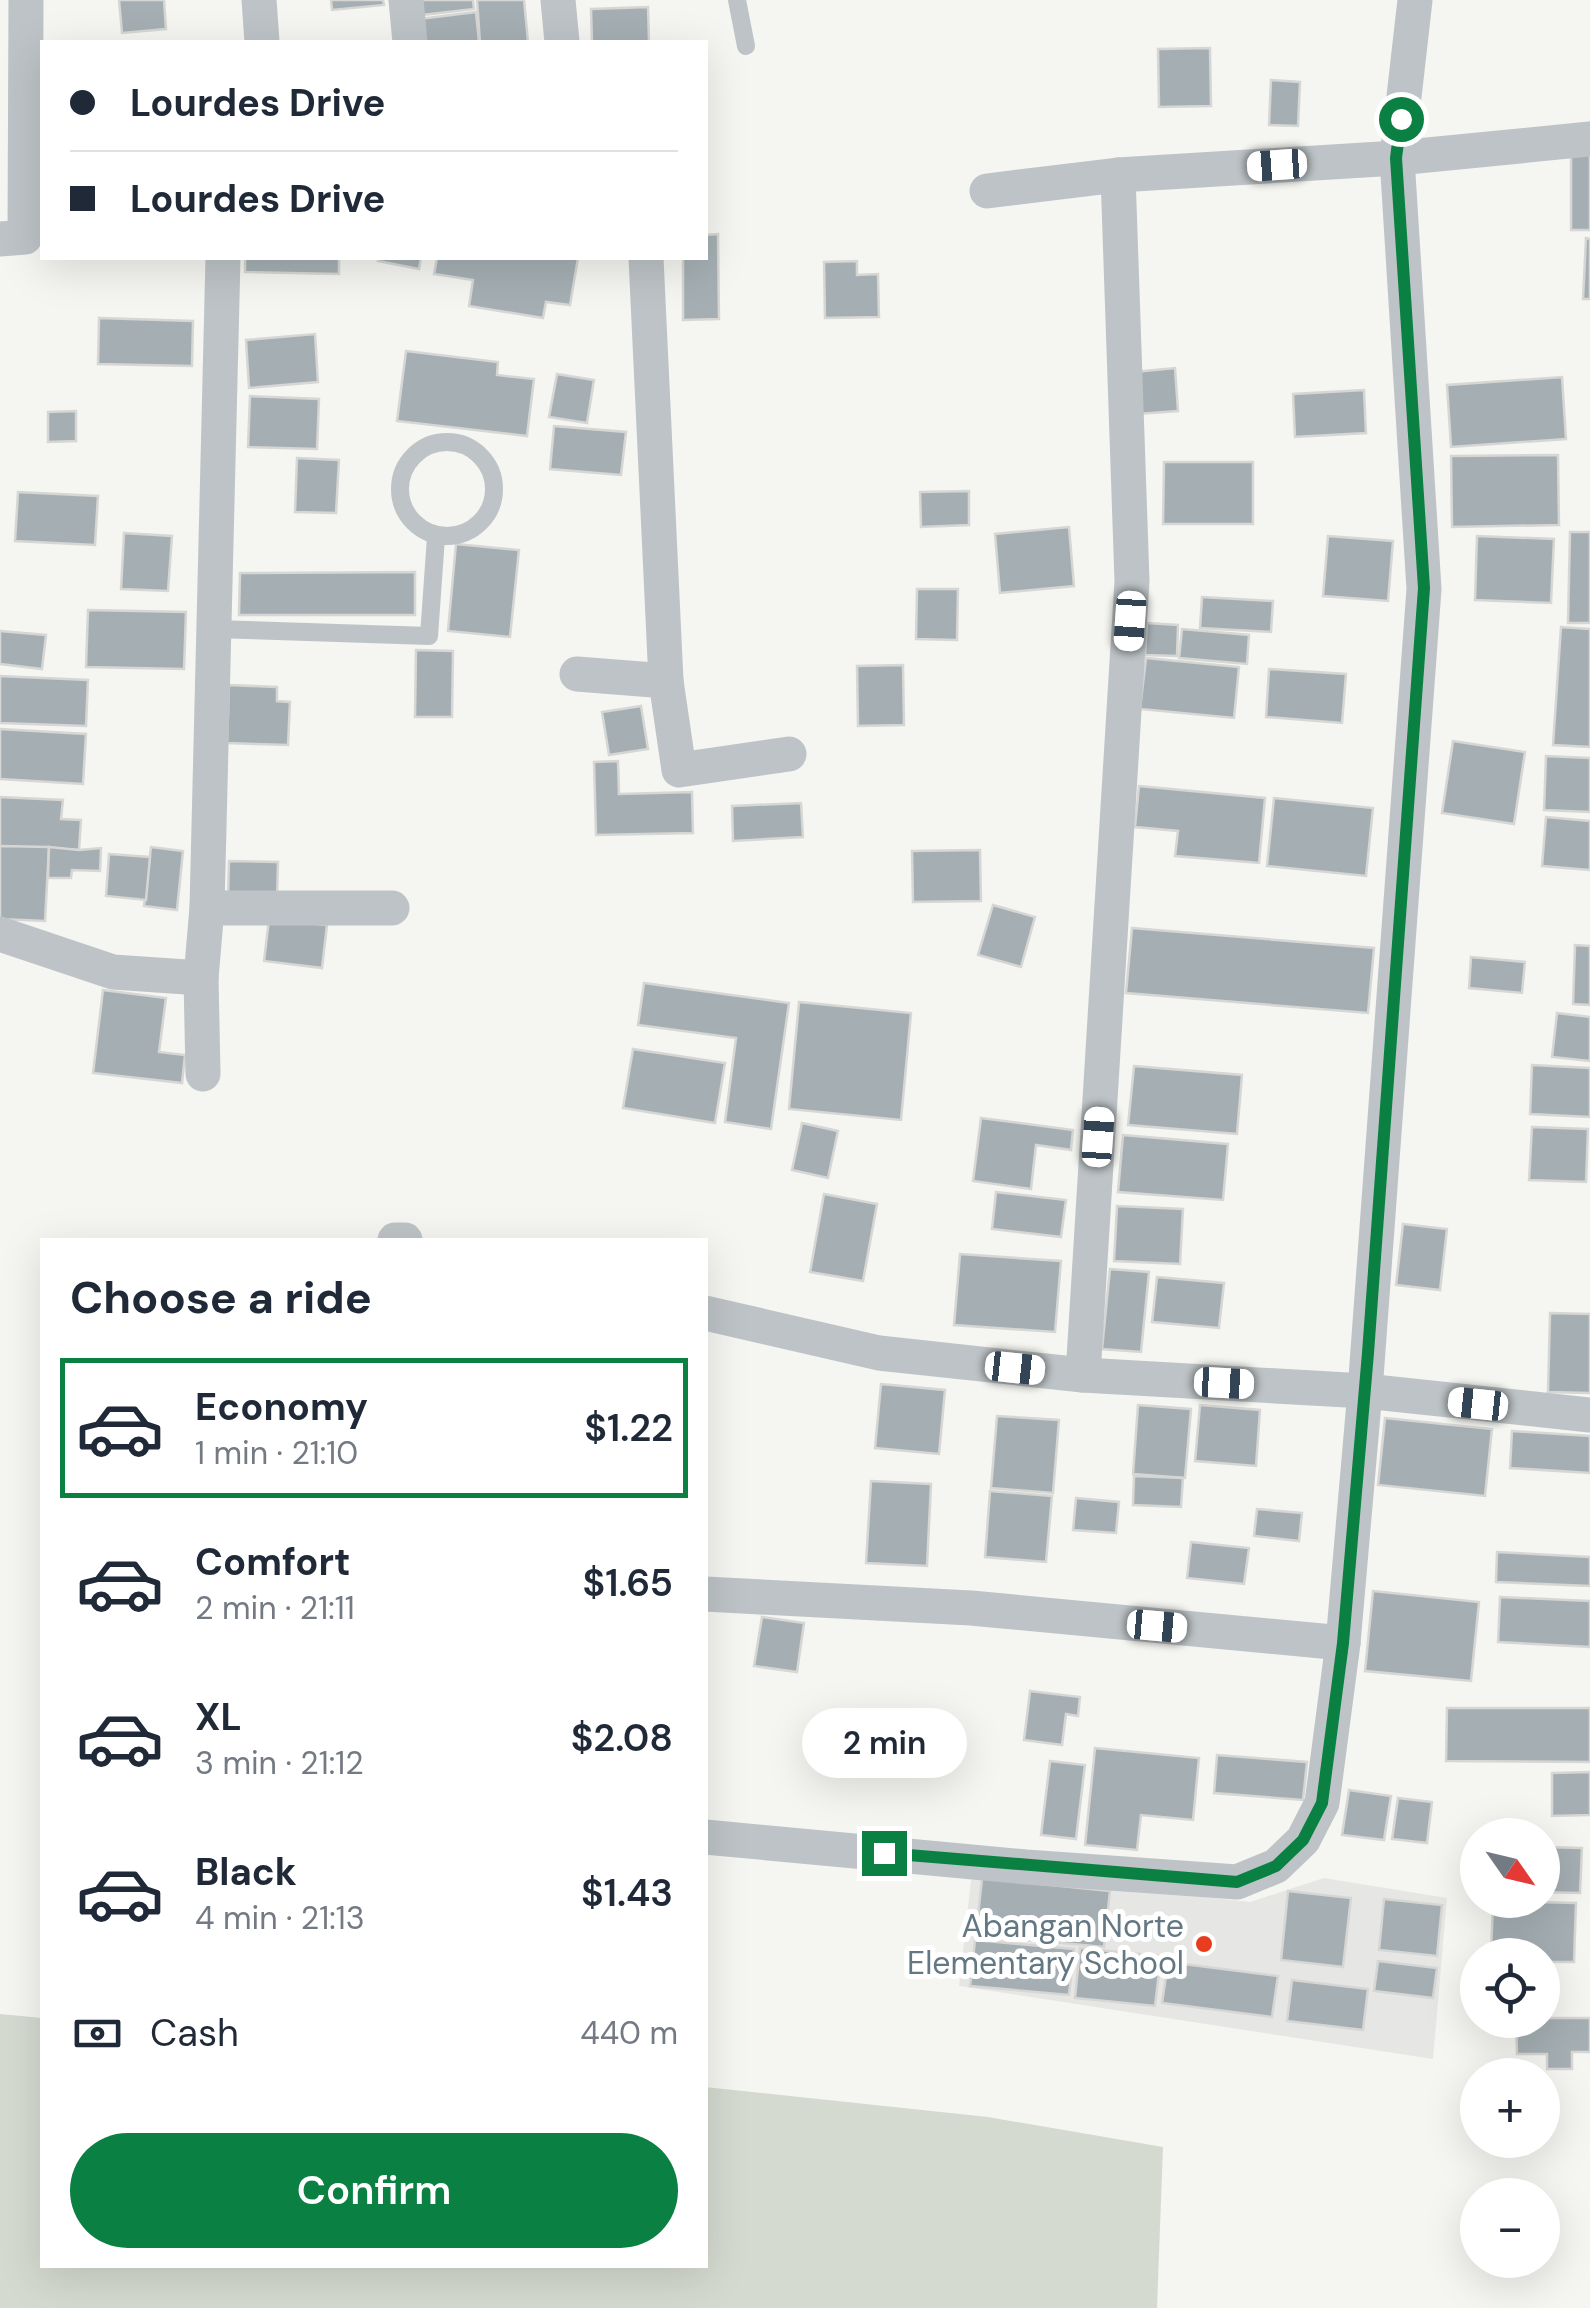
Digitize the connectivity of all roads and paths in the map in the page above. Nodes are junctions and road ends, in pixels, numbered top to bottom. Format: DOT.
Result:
graph roads {
  1 [pos="26,0"];
  2 [pos="259,0"];
  3 [pos="406,0"];
  4 [pos="558,0"];
  5 [pos="738,0"];
  6 [pos="1416,0"];
  7 [pos="262,40"];
  8 [pos="410,40"];
  9 [pos="562,40"];
  10 [pos="746,46"];
  11 [pos="1590,139"];
  12 [pos="1396,158"];
  13 [pos="1118,175"];
  14 [pos="987,190"];
  15 [pos="23,238"];
  16 [pos="223,260"];
  17 [pos="646,260"];
  18 [pos="436,537"];
  19 [pos="214,628"];
  20 [pos="578,674"];
  21 [pos="666,682"];
  22 [pos="789,754"];
  23 [pos="207,908"];
  24 [pos="392,908"];
  25 [pos="0,934"];
  26 [pos="201,978"];
  27 [pos="202,1074"];
  28 [pos="708,1314"];
  29 [pos="1082,1375"];
  30 [pos="1365,1391"];
  31 [pos="1590,1416"];
  32 [pos="708,1594"];
  33 [pos="1343,1643"];
  34 [pos="708,1836"];
  1 -- 15 [label="street"];
  2 -- 7 [label="street"];
  3 -- 8 [label="street"];
  4 -- 9 [label="street"];
  5 -- 10 [label="lane"];
  6 -- 12 [label="street"];
  11 -- 12 [label="street"];
  12 -- 13 [label="street"];
  12 -- 30 [label="street"];
  13 -- 14 [label="street"];
  13 -- 29 [label="street"];
  16 -- 19 [label="street"];
  17 -- 21 [label="street"];
  18 -- 18 [label="lane"];
  18 -- 19 [label="lane"];
  19 -- 23 [label="street"];
  20 -- 21 [label="street"];
  21 -- 22 [label="street"];
  23 -- 24 [label="street"];
  23 -- 26 [label="street"];
  25 -- 26 [label="street"];
  26 -- 27 [label="street"];
  28 -- 29 [label="street"];
  29 -- 30 [label="street"];
  30 -- 31 [label="street"];
  30 -- 33 [label="street"];
  32 -- 33 [label="street"];
  33 -- 34 [label="street"];
}
